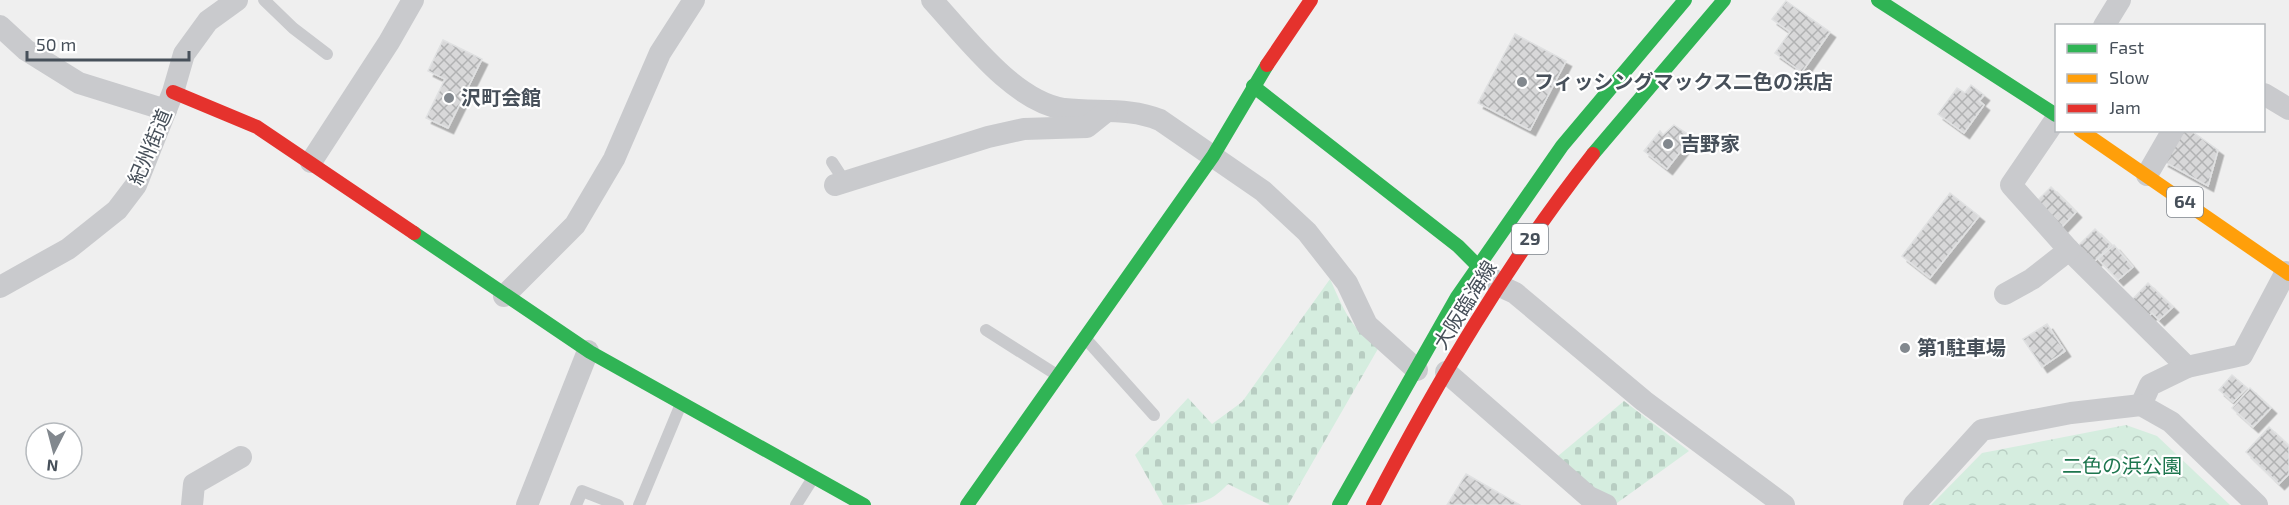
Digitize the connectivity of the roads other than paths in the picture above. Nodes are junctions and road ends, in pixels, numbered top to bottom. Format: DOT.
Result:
graph roads {
  1 [pos="237,0"];
  2 [pos="264,0"];
  3 [pos="413,0"];
  4 [pos="694,0"];
  5 [pos="932,0"];
  6 [pos="1311,0"];
  7 [pos="1685,0"];
  8 [pos="1724,0"];
  9 [pos="1878,0"];
  10 [pos="2120,0"];
  11 [pos="2105,24"];
  12 [pos="0,26"];
  13 [pos="327,54"];
  14 [pos="1253,86"];
  15 [pos="2265,95"];
  16 [pos="169,101"];
  17 [pos="2289,109"];
  18 [pos="1107,111"];
  19 [pos="2055,112"];
  20 [pos="2083,132"];
  21 [pos="2172,132"];
  22 [pos="1213,156"];
  23 [pos="311,162"];
  24 [pos="832,162"];
  25 [pos="2147,175"];
  26 [pos="840,184"];
  27 [pos="2069,250"];
  28 [pos="1478,266"];
  29 [pos="2286,266"];
  30 [pos="1500,286"];
  31 [pos="0,287"];
  32 [pos="2005,294"];
  33 [pos="504,296"];
  34 [pos="986,330"];
  35 [pos="1085,338"];
  36 [pos="588,351"];
  37 [pos="2187,367"];
  38 [pos="1417,370"];
  39 [pos="1446,372"];
  40 [pos="1058,376"];
  41 [pos="681,403"];
  42 [pos="2141,405"];
  43 [pos="1154,415"];
  44 [pos="241,457"];
  45 [pos="814,477"];
  46 [pos="192,505"];
  47 [pos="526,505"];
  48 [pos="576,505"];
  49 [pos="618,505"];
  50 [pos="639,505"];
  51 [pos="796,505"];
  52 [pos="864,505"];
  53 [pos="967,505"];
  54 [pos="1339,505"];
  55 [pos="1372,505"];
  56 [pos="1606,505"];
  57 [pos="1784,505"];
  58 [pos="1914,505"];
  59 [pos="2257,505"];
  1 -- 16 [label="street, 紀州街道"];
  2 -- 13 [label="lane"];
  3 -- 23 [label="street"];
  4 -- 33 [label="street"];
  5 -- 18 [label="street"];
  6 -- 14 [label="street"];
  7 -- 28 [label="street, 大阪臨海線 / 29"];
  8 -- 30 [label="street, 大阪臨海線 / 29"];
  9 -- 19 [label="street"];
  10 -- 11 [label="street"];
  12 -- 16 [label="street"];
  14 -- 22 [label="street"];
  14 -- 28 [label="street"];
  15 -- 17 [label="street"];
  16 -- 23 [label="street"];
  16 -- 31 [label="street, 紀州街道"];
  18 -- 22 [label="street"];
  18 -- 26 [label="street"];
  19 -- 27 [label="street"];
  20 -- 25 [label="street, 64"];
  21 -- 25 [label="street"];
  22 -- 35 [label="street"];
  22 -- 38 [label="street"];
  23 -- 33 [label="street"];
  24 -- 26 [label="lane"];
  25 -- 29 [label="street, 64"];
  27 -- 32 [label="street"];
  27 -- 37 [label="street"];
  28 -- 30 [label="street"];
  28 -- 38 [label="street, 大阪臨海線 / 29"];
  29 -- 37 [label="street"];
  30 -- 39 [label="street, 大阪臨海線 / 29"];
  30 -- 57 [label="street"];
  33 -- 36 [label="street"];
  34 -- 40 [label="lane"];
  35 -- 40 [label="street"];
  35 -- 43 [label="lane"];
  36 -- 41 [label="street"];
  36 -- 47 [label="street"];
  37 -- 42 [label="street"];
  38 -- 54 [label="street, 大阪臨海線 / 29"];
  39 -- 55 [label="street, 大阪臨海線 / 29"];
  39 -- 56 [label="street"];
  40 -- 53 [label="street"];
  41 -- 45 [label="street"];
  41 -- 50 [label="lane"];
  42 -- 58 [label="street"];
  42 -- 59 [label="street"];
  44 -- 46 [label="street"];
  45 -- 51 [label="lane"];
  45 -- 52 [label="street"];
  48 -- 49 [label="lane"];
}
